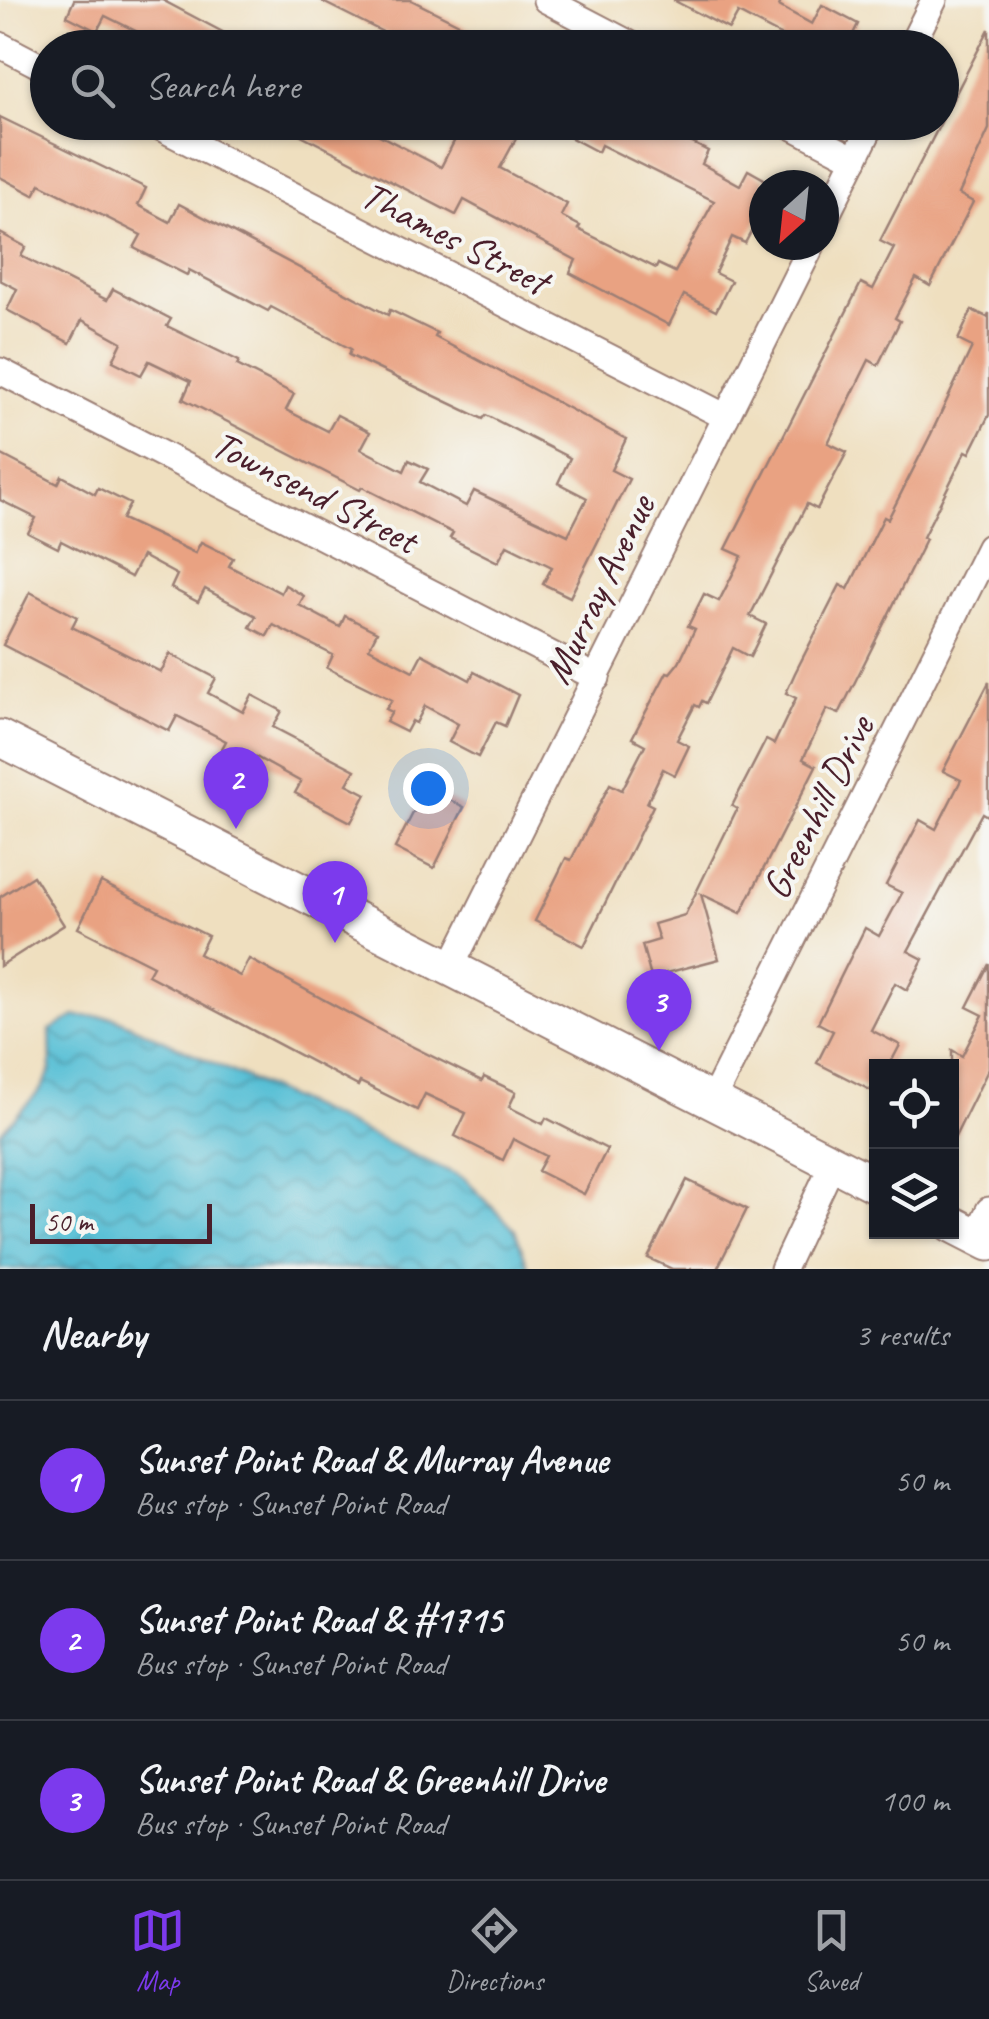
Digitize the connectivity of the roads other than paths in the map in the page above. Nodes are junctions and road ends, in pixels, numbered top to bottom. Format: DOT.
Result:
graph roads {
  1 [pos="546,0"];
  2 [pos="934,0"];
  3 [pos="604,30"];
  4 [pos="919,30"];
  5 [pos="0,46"];
  6 [pos="30,61"];
  7 [pos="185,140"];
  8 [pos="819,140"];
  9 [pos="864,140"];
  10 [pos="855,159"];
  11 [pos="839,191"];
  12 [pos="805,260"];
  13 [pos="0,371"];
  14 [pos="726,418"];
  15 [pos="989,547"];
  16 [pos="596,678"];
  17 [pos="1,741"];
  18 [pos="451,967"];
  19 [pos="712,1101"];
  20 [pos="833,1163"];
  21 [pos="869,1182"];
  22 [pos="783,1269"];
  1 -- 3 [label="street"];
  2 -- 4 [label="street"];
  5 -- 6 [label="street"];
  7 -- 14 [label="street, Thames Street"];
  8 -- 10 [label="street"];
  9 -- 10 [label="street"];
  10 -- 11 [label="street"];
  12 -- 14 [label="street, Murray Avenue"];
  13 -- 16 [label="street, Townsend Street"];
  14 -- 16 [label="street, Murray Avenue"];
  15 -- 19 [label="street, Greenhill Drive"];
  16 -- 18 [label="street, Murray Avenue"];
  17 -- 18 [label="main road"];
  18 -- 19 [label="main road"];
  19 -- 20 [label="main road"];
  20 -- 21 [label="main road"];
  20 -- 22 [label="street"];
}
